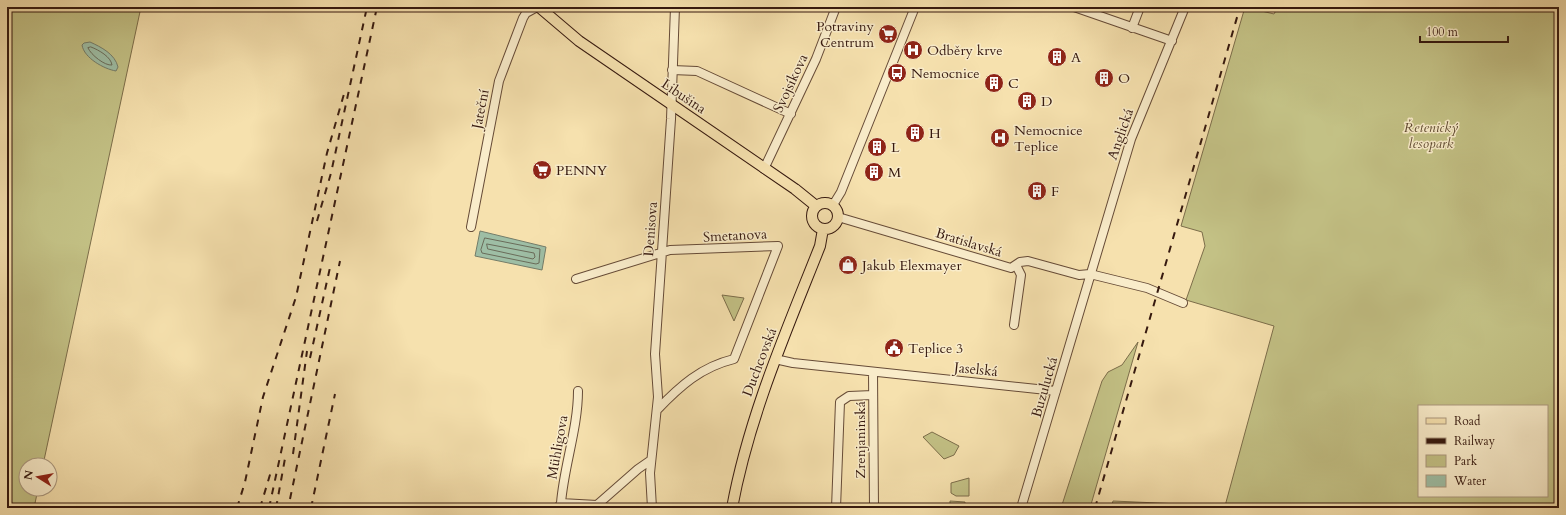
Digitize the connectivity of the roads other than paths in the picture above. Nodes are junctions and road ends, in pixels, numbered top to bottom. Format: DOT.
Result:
graph roads {
  1 [pos="538,7"];
  2 [pos="675,7"];
  3 [pos="836,7"];
  4 [pos="915,7"];
  5 [pos="1074,7"];
  6 [pos="1140,7"];
  7 [pos="1185,7"];
  8 [pos="1132,28"];
  9 [pos="1172,41"];
  10 [pos="672,70"];
  11 [pos="671,105"];
  12 [pos="791,114"];
  13 [pos="764,169"];
  14 [pos="833,205"];
  15 [pos="816,206"];
  16 [pos="838,217"];
  17 [pos="471,227"];
  18 [pos="823,229"];
  19 [pos="662,252"];
  20 [pos="1016,265"];
  21 [pos="1090,274"];
  22 [pos="576,279"];
  23 [pos="1183,304"];
  24 [pos="1014,325"];
  25 [pos="775,359"];
  26 [pos="873,372"];
  27 [pos="578,391"];
  28 [pos="1056,391"];
  29 [pos="873,395"];
  30 [pos="657,410"];
  31 [pos="651,460"];
  32 [pos="560,506"];
  33 [pos="652,508"];
  34 [pos="732,508"];
  35 [pos="836,508"];
  36 [pos="874,508"];
  37 [pos="1021,508"];
  1 -- 11 [label="main road, Libušina"];
  1 -- 17 [label="street, Jateční"];
  2 -- 10 [label="street, Denisova"];
  3 -- 12 [label="street, Svojsíkova"];
  4 -- 14 [label="street"];
  5 -- 8 [label="street"];
  6 -- 8 [label="street"];
  7 -- 9 [label="street, Anglická"];
  8 -- 9 [label="street"];
  9 -- 21 [label="street, Anglická"];
  10 -- 11 [label="street, Denisova"];
  10 -- 12 [label="street, Libušina"];
  11 -- 13 [label="main road, Libušina"];
  11 -- 19 [label="street, Denisova"];
  12 -- 13 [label="street, Svojsíkova"];
  13 -- 15 [label="main road, Libušina"];
  14 -- 15 [label="main road"];
  14 -- 16 [label="main road"];
  15 -- 18 [label="main road"];
  16 -- 18 [label="main road"];
  16 -- 20 [label="street, Bratislavská"];
  18 -- 25 [label="main road, Duchcovská"];
  19 -- 22 [label="street, Smetanova"];
  19 -- 30 [label="street, Denisova"];
  19 -- 30 [label="street, Smetanova"];
  20 -- 21 [label="street, Bratislavská"];
  20 -- 24 [label="street"];
  21 -- 23 [label="street, Bratislavská"];
  21 -- 28 [label="street, Buzulucká"];
  25 -- 26 [label="street, Jaselská"];
  25 -- 34 [label="main road, Duchcovská"];
  26 -- 28 [label="street, Jaselská"];
  26 -- 29 [label="street, Zrenjaninská"];
  27 -- 32 [label="street, Mühligova"];
  28 -- 37 [label="street, Buzulucká"];
  29 -- 35 [label="street"];
  29 -- 36 [label="street, Zrenjaninská"];
  30 -- 31 [label="street, Denisova"];
  31 -- 32 [label="street"];
  31 -- 33 [label="street, Denisova"];
}
